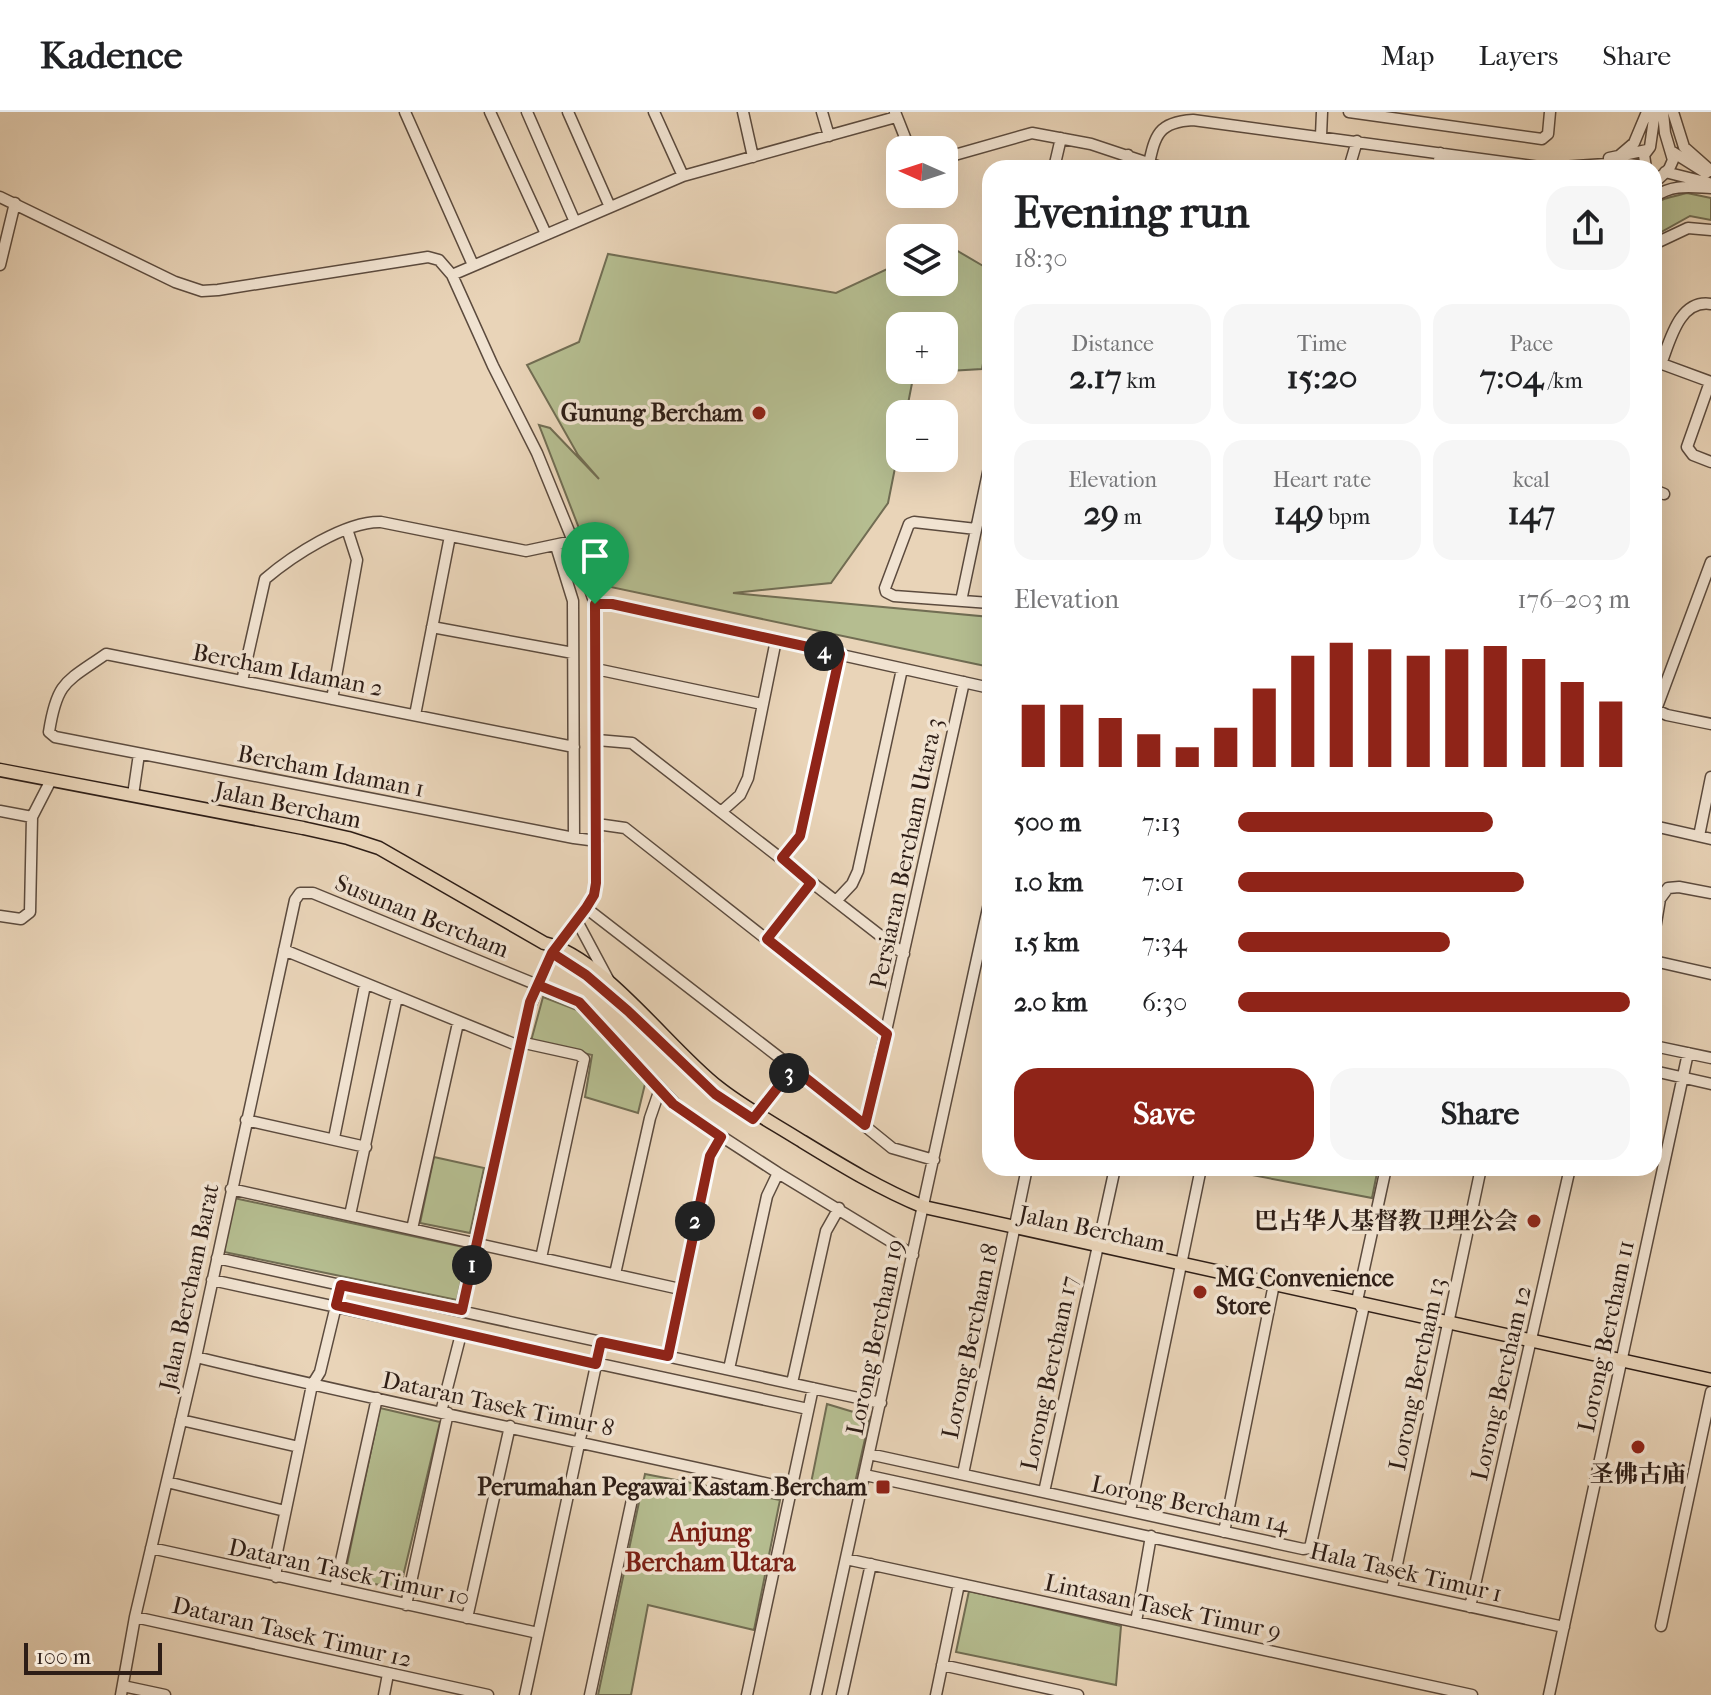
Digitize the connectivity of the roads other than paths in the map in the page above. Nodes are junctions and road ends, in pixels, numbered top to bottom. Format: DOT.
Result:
graph roads {
  1 [pos="405,112"];
  2 [pos="490,112"];
  3 [pos="527,112"];
  4 [pos="568,112"];
  5 [pos="654,112"];
  6 [pos="743,112"];
  7 [pos="822,112"];
  8 [pos="1322,112"];
  9 [pos="1349,112"];
  10 [pos="1550,112"];
  11 [pos="1647,112"];
  12 [pos="1655,112"];
  13 [pos="1663,112"];
  14 [pos="1673,112"];
  15 [pos="896,114"];
  16 [pos="1193,116"];
  17 [pos="829,136"];
  18 [pos="905,136"];
  19 [pos="1321,136"];
  20 [pos="1061,138"];
  21 [pos="1357,141"];
  22 [pos="1648,148"];
  23 [pos="1670,149"];
  24 [pos="1440,153"];
  25 [pos="958,154"];
  26 [pos="1128,155"];
  27 [pos="753,157"];
  28 [pos="1056,160"];
  29 [pos="1127,160"];
  30 [pos="1138,160"];
  31 [pos="1150,160"];
  32 [pos="1351,160"];
  33 [pos="1439,160"];
  34 [pos="1490,160"];
  35 [pos="1623,160"];
  36 [pos="1626,160"];
  37 [pos="1650,160"];
  38 [pos="1662,167"];
  39 [pos="1662,172"];
  40 [pos="1711,173"];
  41 [pos="683,176"];
  42 [pos="1711,186"];
  43 [pos="1662,192"];
  44 [pos="0,197"];
  45 [pos="15,203"];
  46 [pos="610,207"];
  47 [pos="575,222"];
  48 [pos="1711,230"];
  49 [pos="546,234"];
  50 [pos="1662,240"];
  51 [pos="0,265"];
  52 [pos="473,265"];
  53 [pos="452,275"];
  54 [pos="1711,304"];
  55 [pos="1662,352"];
  56 [pos="1662,364"];
  57 [pos="1710,382"];
  58 [pos="1711,462"];
  59 [pos="982,501"];
  60 [pos="347,529"];
  61 [pos="976,529"];
  62 [pos="450,536"];
  63 [pos="573,541"];
  64 [pos="556,546"];
  65 [pos="1711,562"];
  66 [pos="961,601"];
  67 [pos="982,602"];
  68 [pos="595,604"];
  69 [pos="432,627"];
  70 [pos="776,640"];
  71 [pos="573,653"];
  72 [pos="840,654"];
  73 [pos="596,669"];
  74 [pos="902,669"];
  75 [pos="242,681"];
  76 [pos="964,682"];
  77 [pos="982,686"];
  78 [pos="1662,693"];
  79 [pos="332,699"];
  80 [pos="762,704"];
  81 [pos="1662,714"];
  82 [pos="415,715"];
  83 [pos="1711,724"];
  84 [pos="58,738"];
  85 [pos="597,740"];
  86 [pos="574,747"];
  87 [pos="139,754"];
  88 [pos="0,770"];
  89 [pos="1711,777"];
  90 [pos="51,780"];
  91 [pos="133,795"];
  92 [pos="0,811"];
  93 [pos="722,811"];
  94 [pos="32,817"];
  95 [pos="597,824"];
  96 [pos="1662,828"];
  97 [pos="1705,837"];
  98 [pos="574,838"];
  99 [pos="597,841"];
  100 [pos="782,858"];
  101 [pos="811,883"];
  102 [pos="303,892"];
  103 [pos="1711,893"];
  104 [pos="1662,896"];
  105 [pos="836,901"];
  106 [pos="586,908"];
  107 [pos="0,916"];
  108 [pos="577,921"];
  109 [pos="767,939"];
  110 [pos="982,947"];
  111 [pos="551,948"];
  112 [pos="284,950"];
  113 [pos="904,954"];
  114 [pos="1662,963"];
  115 [pos="1711,974"];
  116 [pos="365,985"];
  117 [pos="538,985"];
  118 [pos="612,985"];
  119 [pos="397,997"];
  120 [pos="458,1023"];
  121 [pos="887,1034"];
  122 [pos="519,1044"];
  123 [pos="1662,1048"];
  124 [pos="1688,1053"];
  125 [pos="1711,1058"];
  126 [pos="793,1068"];
  127 [pos="1662,1073"];
  128 [pos="1682,1077"];
  129 [pos="1711,1084"];
  130 [pos="660,1089"];
  131 [pos="755,1116"];
  132 [pos="246,1120"];
  133 [pos="865,1125"];
  134 [pos="721,1137"];
  135 [pos="334,1138"];
  136 [pos="366,1147"];
  137 [pos="934,1160"];
  138 [pos="1662,1170"];
  139 [pos="778,1173"];
  140 [pos="1025,1176"];
  141 [pos="1113,1176"];
  142 [pos="1199,1176"];
  143 [pos="1385,1176"];
  144 [pos="1479,1176"];
  145 [pos="1568,1176"];
  146 [pos="1661,1176"];
  147 [pos="231,1189"];
  148 [pos="839,1208"];
  149 [pos="923,1211"];
  150 [pos="350,1215"];
  151 [pos="412,1229"];
  152 [pos="1013,1231"];
  153 [pos="476,1243"];
  154 [pos="1097,1249"];
  155 [pos="913,1255"];
  156 [pos="217,1258"];
  157 [pos="541,1258"];
  158 [pos="1179,1267"];
  159 [pos="615,1274"];
  160 [pos="212,1280"];
  161 [pos="341,1285"];
  162 [pos="1273,1287"];
  163 [pos="680,1289"];
  164 [pos="336,1305"];
  165 [pos="1361,1306"];
  166 [pos="462,1310"];
  167 [pos="1447,1324"];
  168 [pos="461,1334"];
  169 [pos="601,1342"];
  170 [pos="1531,1342"];
  171 [pos="668,1356"];
  172 [pos="196,1357"];
  173 [pos="1621,1362"];
  174 [pos="596,1364"];
  175 [pos="729,1369"];
  176 [pos="792,1383"];
  177 [pos="1711,1383"];
  178 [pos="312,1385"];
  179 [pos="813,1388"];
  180 [pos="1711,1392"];
  181 [pos="377,1398"];
  182 [pos="881,1403"];
  183 [pos="808,1409"];
  184 [pos="444,1412"];
  185 [pos="181,1420"];
  186 [pos="510,1426"];
  187 [pos="579,1441"];
  188 [pos="299,1447"];
  189 [pos="869,1454"];
  190 [pos="963,1474"];
  191 [pos="865,1475"];
  192 [pos="167,1482"];
  193 [pos="630,1488"];
  194 [pos="791,1489"];
  195 [pos="1044,1492"];
  196 [pos="285,1511"];
  197 [pos="1130,1511"];
  198 [pos="1224,1532"];
  199 [pos="1151,1536"];
  200 [pos="151,1548"];
  201 [pos="846,1559"];
  202 [pos="871,1564"];
  203 [pos="276,1577"];
  204 [pos="959,1584"];
  205 [pos="335,1588"];
  206 [pos="1392,1588"];
  207 [pos="406,1605"];
  208 [pos="1470,1607"];
  209 [pos="135,1617"];
  210 [pos="467,1618"];
  211 [pos="1136,1622"];
  212 [pos="1661,1626"];
  213 [pos="1564,1627"];
  214 [pos="538,1633"];
  215 [pos="942,1665"];
  216 [pos="388,1674"];
  217 [pos="122,1690"];
  218 [pos="1040,1691"];
  219 [pos="165,1695"];
  220 [pos="384,1695"];
  221 [pos="488,1695"];
  222 [pos="525,1695"];
  223 [pos="590,1695"];
  224 [pos="747,1695"];
  225 [pos="816,1695"];
  226 [pos="842,1695"];
  227 [pos="936,1695"];
  228 [pos="1078,1695"];
  229 [pos="1472,1695"];
  230 [pos="1549,1695"];
  1 -- 52 [label="street"];
  2 -- 49 [label="street"];
  3 -- 47 [label="street"];
  4 -- 46 [label="street"];
  5 -- 41 [label="street"];
  6 -- 27 [label="street"];
  7 -- 17 [label="street"];
  8 -- 19 [label="street"];
  9 -- 10 [label="street"];
  11 -- 35 [label="street"];
  12 -- 22 [label="street"];
  13 -- 23 [label="street"];
  14 -- 40 [label="street"];
  15 -- 17 [label="street"];
  15 -- 18 [label="street"];
  16 -- 19 [label="street"];
  16 -- 31 [label="street"];
  17 -- 27 [label="street"];
  19 -- 21 [label="street"];
  20 -- 25 [label="street"];
  20 -- 26 [label="street"];
  20 -- 28 [label="street"];
  21 -- 24 [label="street"];
  21 -- 32 [label="street"];
  22 -- 23 [label="street"];
  22 -- 36 [label="street"];
  22 -- 37 [label="street"];
  23 -- 38 [label="street"];
  23 -- 40 [label="street"];
  24 -- 33 [label="street"];
  24 -- 34 [label="street"];
  26 -- 29 [label="street"];
  26 -- 30 [label="street"];
  27 -- 41 [label="street"];
  39 -- 42 [label="street"];
  41 -- 46 [label="street"];
  42 -- 43 [label="street"];
  44 -- 45 [label="street"];
  45 -- 51 [label="street"];
  45 -- 53 [label="street"];
  46 -- 47 [label="street"];
  47 -- 49 [label="street"];
  48 -- 50 [label="street"];
  49 -- 52 [label="street"];
  52 -- 53 [label="street"];
  53 -- 63 [label="street"];
  54 -- 55 [label="street"];
  56 -- 57 [label="street"];
  57 -- 58 [label="street"];
  59 -- 61 [label="street"];
  60 -- 62 [label="street"];
  60 -- 75 [label="street"];
  60 -- 79 [label="street"];
  61 -- 66 [label="street"];
  61 -- 66 [label="street"];
  62 -- 64 [label="street"];
  62 -- 69 [label="street"];
  63 -- 64 [label="street"];
  63 -- 68 [label="street"];
  64 -- 71 [label="street"];
  65 -- 78 [label="street"];
  66 -- 67 [label="street"];
  68 -- 70 [label="street"];
  68 -- 73 [label="street"];
  69 -- 71 [label="street"];
  69 -- 82 [label="street"];
  70 -- 72 [label="street"];
  70 -- 80 [label="street"];
  71 -- 86 [label="street"];
  72 -- 74 [label="street"];
  72 -- 100 [label="street"];
  73 -- 80 [label="street"];
  73 -- 85 [label="street"];
  74 -- 76 [label="street"];
  74 -- 105 [label="street"];
  75 -- 79 [label="street, Bercham Idaman 2"];
  75 -- 84 [label="street, Bercham Idaman 2"];
  76 -- 77 [label="street"];
  76 -- 113 [label="street, Persiaran Bercham Utara 3"];
  79 -- 82 [label="street, Bercham Idaman 2"];
  80 -- 93 [label="street"];
  81 -- 83 [label="street"];
  82 -- 86 [label="street, Bercham Idaman 2"];
  84 -- 87 [label="street, Bercham Idaman 1"];
  85 -- 93 [label="street"];
  85 -- 95 [label="street"];
  86 -- 98 [label="street"];
  87 -- 91 [label="street"];
  87 -- 98 [label="street, Bercham Idaman 1"];
  88 -- 90 [label="main road, Jalan Bercham"];
  89 -- 97 [label="street"];
  90 -- 91 [label="main road, Jalan Bercham"];
  90 -- 94 [label="street"];
  91 -- 111 [label="main road, Jalan Bercham"];
  92 -- 94 [label="street"];
  93 -- 100 [label="street"];
  94 -- 107 [label="street"];
  95 -- 99 [label="street"];
  95 -- 109 [label="street"];
  96 -- 97 [label="street"];
  98 -- 99 [label="street, Bercham Idaman 1"];
  99 -- 106 [label="street"];
  100 -- 101 [label="street"];
  101 -- 105 [label="street"];
  101 -- 109 [label="street"];
  102 -- 112 [label="street, Jalan Bercham Barat"];
  102 -- 117 [label="street, Susunan Bercham"];
  103 -- 104 [label="street"];
  105 -- 113 [label="street"];
  106 -- 108 [label="street"];
  106 -- 126 [label="street"];
  108 -- 111 [label="street"];
  108 -- 118 [label="street"];
  109 -- 121 [label="street"];
  110 -- 137 [label="street, Lorong Bercham 19"];
  111 -- 117 [label="street"];
  111 -- 118 [label="main road, Jalan Bercham"];
  111 -- 131 [label="main road, Jalan Bercham"];
  112 -- 116 [label="street"];
  112 -- 132 [label="street, Jalan Bercham Barat"];
  113 -- 121 [label="street, Persiaran Bercham Utara 3"];
  114 -- 115 [label="street"];
  116 -- 119 [label="street"];
  116 -- 135 [label="street"];
  117 -- 122 [label="street"];
  117 -- 130 [label="street, Susunan Bercham"];
  118 -- 131 [label="main road, Jalan Bercham"];
  119 -- 120 [label="street"];
  119 -- 136 [label="street"];
  120 -- 122 [label="street"];
  120 -- 151 [label="street"];
  121 -- 133 [label="street, Persiaran Bercham Utara 3"];
  122 -- 153 [label="street"];
  122 -- 157 [label="street"];
  123 -- 124 [label="street"];
  124 -- 125 [label="street"];
  124 -- 128 [label="street, Lorong Bercham 11"];
  126 -- 131 [label="street"];
  126 -- 133 [label="street"];
  127 -- 128 [label="street"];
  128 -- 129 [label="street"];
  128 -- 138 [label="street, Lorong Bercham 11"];
  130 -- 134 [label="street, Susunan Bercham"];
  130 -- 159 [label="street"];
  131 -- 149 [label="main road, Jalan Bercham"];
  132 -- 135 [label="street"];
  132 -- 147 [label="street, Jalan Bercham Barat"];
  133 -- 137 [label="street"];
  134 -- 139 [label="street, Susunan Bercham"];
  134 -- 163 [label="street"];
  135 -- 136 [label="street"];
  136 -- 150 [label="street"];
  137 -- 149 [label="street, Lorong Bercham 19"];
  139 -- 148 [label="street, Susunan Bercham"];
  139 -- 175 [label="street"];
  140 -- 152 [label="street, Lorong Bercham 18"];
  141 -- 154 [label="street, Lorong Bercham 17"];
  142 -- 158 [label="street"];
  143 -- 165 [label="street, Lorong Bercham 14"];
  144 -- 167 [label="street, Lorong Bercham 13"];
  145 -- 170 [label="street, Lorong Bercham 12"];
  146 -- 173 [label="street, Lorong Bercham 11"];
  147 -- 150 [label="street"];
  147 -- 156 [label="street, Jalan Bercham Barat"];
  148 -- 155 [label="street, Susunan Bercham"];
  148 -- 176 [label="street"];
  149 -- 152 [label="main road, Jalan Bercham"];
  149 -- 155 [label="street, Lorong Bercham 19"];
  150 -- 151 [label="street"];
  151 -- 153 [label="street"];
  152 -- 154 [label="main road, Jalan Bercham"];
  152 -- 190 [label="street, Lorong Bercham 18"];
  153 -- 157 [label="street"];
  153 -- 166 [label="street"];
  154 -- 158 [label="main road, Jalan Bercham"];
  154 -- 195 [label="street, Lorong Bercham 17"];
  155 -- 182 [label="street, Lorong Bercham 19"];
  156 -- 160 [label="street, Jalan Bercham Barat"];
  156 -- 161 [label="street"];
  157 -- 159 [label="street"];
  158 -- 162 [label="main road, Jalan Bercham"];
  158 -- 197 [label="street"];
  159 -- 163 [label="street"];
  160 -- 164 [label="street"];
  160 -- 172 [label="street, Jalan Bercham Barat"];
  161 -- 164 [label="street"];
  161 -- 166 [label="street"];
  162 -- 165 [label="main road, Jalan Bercham"];
  162 -- 198 [label="street"];
  163 -- 171 [label="street"];
  164 -- 168 [label="street"];
  164 -- 178 [label="street"];
  165 -- 167 [label="main road, Jalan Bercham"];
  165 -- 198 [label="street, Lorong Bercham 14"];
  166 -- 169 [label="street"];
  167 -- 170 [label="main road, Jalan Bercham"];
  167 -- 206 [label="street, Lorong Bercham 13"];
  168 -- 174 [label="street"];
  168 -- 184 [label="street"];
  169 -- 171 [label="street"];
  169 -- 174 [label="street"];
  170 -- 173 [label="main road, Jalan Bercham"];
  170 -- 208 [label="street, Lorong Bercham 12"];
  171 -- 175 [label="street"];
  172 -- 178 [label="street, Dataran Tasek Timur 8"];
  172 -- 185 [label="street, Jalan Bercham Barat"];
  173 -- 177 [label="main road, Jalan Bercham"];
  173 -- 213 [label="street, Lorong Bercham 11"];
  174 -- 183 [label="street"];
  174 -- 187 [label="street"];
  175 -- 176 [label="street"];
  176 -- 179 [label="street"];
  178 -- 181 [label="street, Dataran Tasek Timur 8"];
  178 -- 188 [label="street"];
  179 -- 182 [label="street"];
  179 -- 183 [label="street"];
  180 -- 212 [label="street"];
  181 -- 184 [label="street, Dataran Tasek Timur 8"];
  181 -- 205 [label="street"];
  182 -- 189 [label="street, Lorong Bercham 19"];
  183 -- 194 [label="street"];
  184 -- 186 [label="street, Dataran Tasek Timur 8"];
  184 -- 207 [label="street"];
  185 -- 188 [label="street"];
  185 -- 192 [label="street, Jalan Bercham Barat"];
  186 -- 187 [label="street, Dataran Tasek Timur 8"];
  186 -- 210 [label="street"];
  187 -- 194 [label="street, Dataran Tasek Timur 8"];
  187 -- 214 [label="street"];
  188 -- 196 [label="street"];
  189 -- 190 [label="street, Lorong Bercham 14"];
  189 -- 191 [label="street, Lorong Bercham 19"];
  190 -- 195 [label="street, Lorong Bercham 14"];
  191 -- 199 [label="street, Hala Tasek Timur 1"];
  191 -- 201 [label="street, Lorong Bercham 19"];
  192 -- 196 [label="street"];
  192 -- 200 [label="street, Jalan Bercham Barat"];
  193 -- 223 [label="street"];
  194 -- 224 [label="street"];
  195 -- 197 [label="street, Lorong Bercham 14"];
  196 -- 203 [label="street"];
  197 -- 198 [label="street, Lorong Bercham 14"];
  199 -- 206 [label="street, Hala Tasek Timur 1"];
  199 -- 211 [label="street"];
  200 -- 203 [label="street, Dataran Tasek Timur 10"];
  200 -- 209 [label="street, Jalan Bercham Barat"];
  201 -- 202 [label="street, Lintasan Tasek Timur 9"];
  201 -- 225 [label="street, Lorong Bercham 19"];
  202 -- 204 [label="street, Lintasan Tasek Timur 9"];
  202 -- 226 [label="street"];
  203 -- 205 [label="street, Dataran Tasek Timur 10"];
  204 -- 211 [label="street, Lintasan Tasek Timur 9"];
  204 -- 215 [label="street"];
  205 -- 207 [label="street, Dataran Tasek Timur 10"];
  206 -- 208 [label="street, Hala Tasek Timur 1"];
  207 -- 210 [label="street, Dataran Tasek Timur 10"];
  208 -- 213 [label="street, Hala Tasek Timur 1"];
  209 -- 216 [label="street, Dataran Tasek Timur 12"];
  209 -- 217 [label="street, Jalan Bercham Barat"];
  210 -- 214 [label="street, Dataran Tasek Timur 10"];
  211 -- 229 [label="street, Lintasan Tasek Timur 9"];
  213 -- 230 [label="street, Lorong Bercham 11"];
  214 -- 222 [label="street"];
  215 -- 218 [label="street"];
  215 -- 227 [label="street"];
  216 -- 220 [label="street"];
  216 -- 221 [label="street, Dataran Tasek Timur 12"];
  217 -- 219 [label="street"];
  218 -- 228 [label="street"];
}
